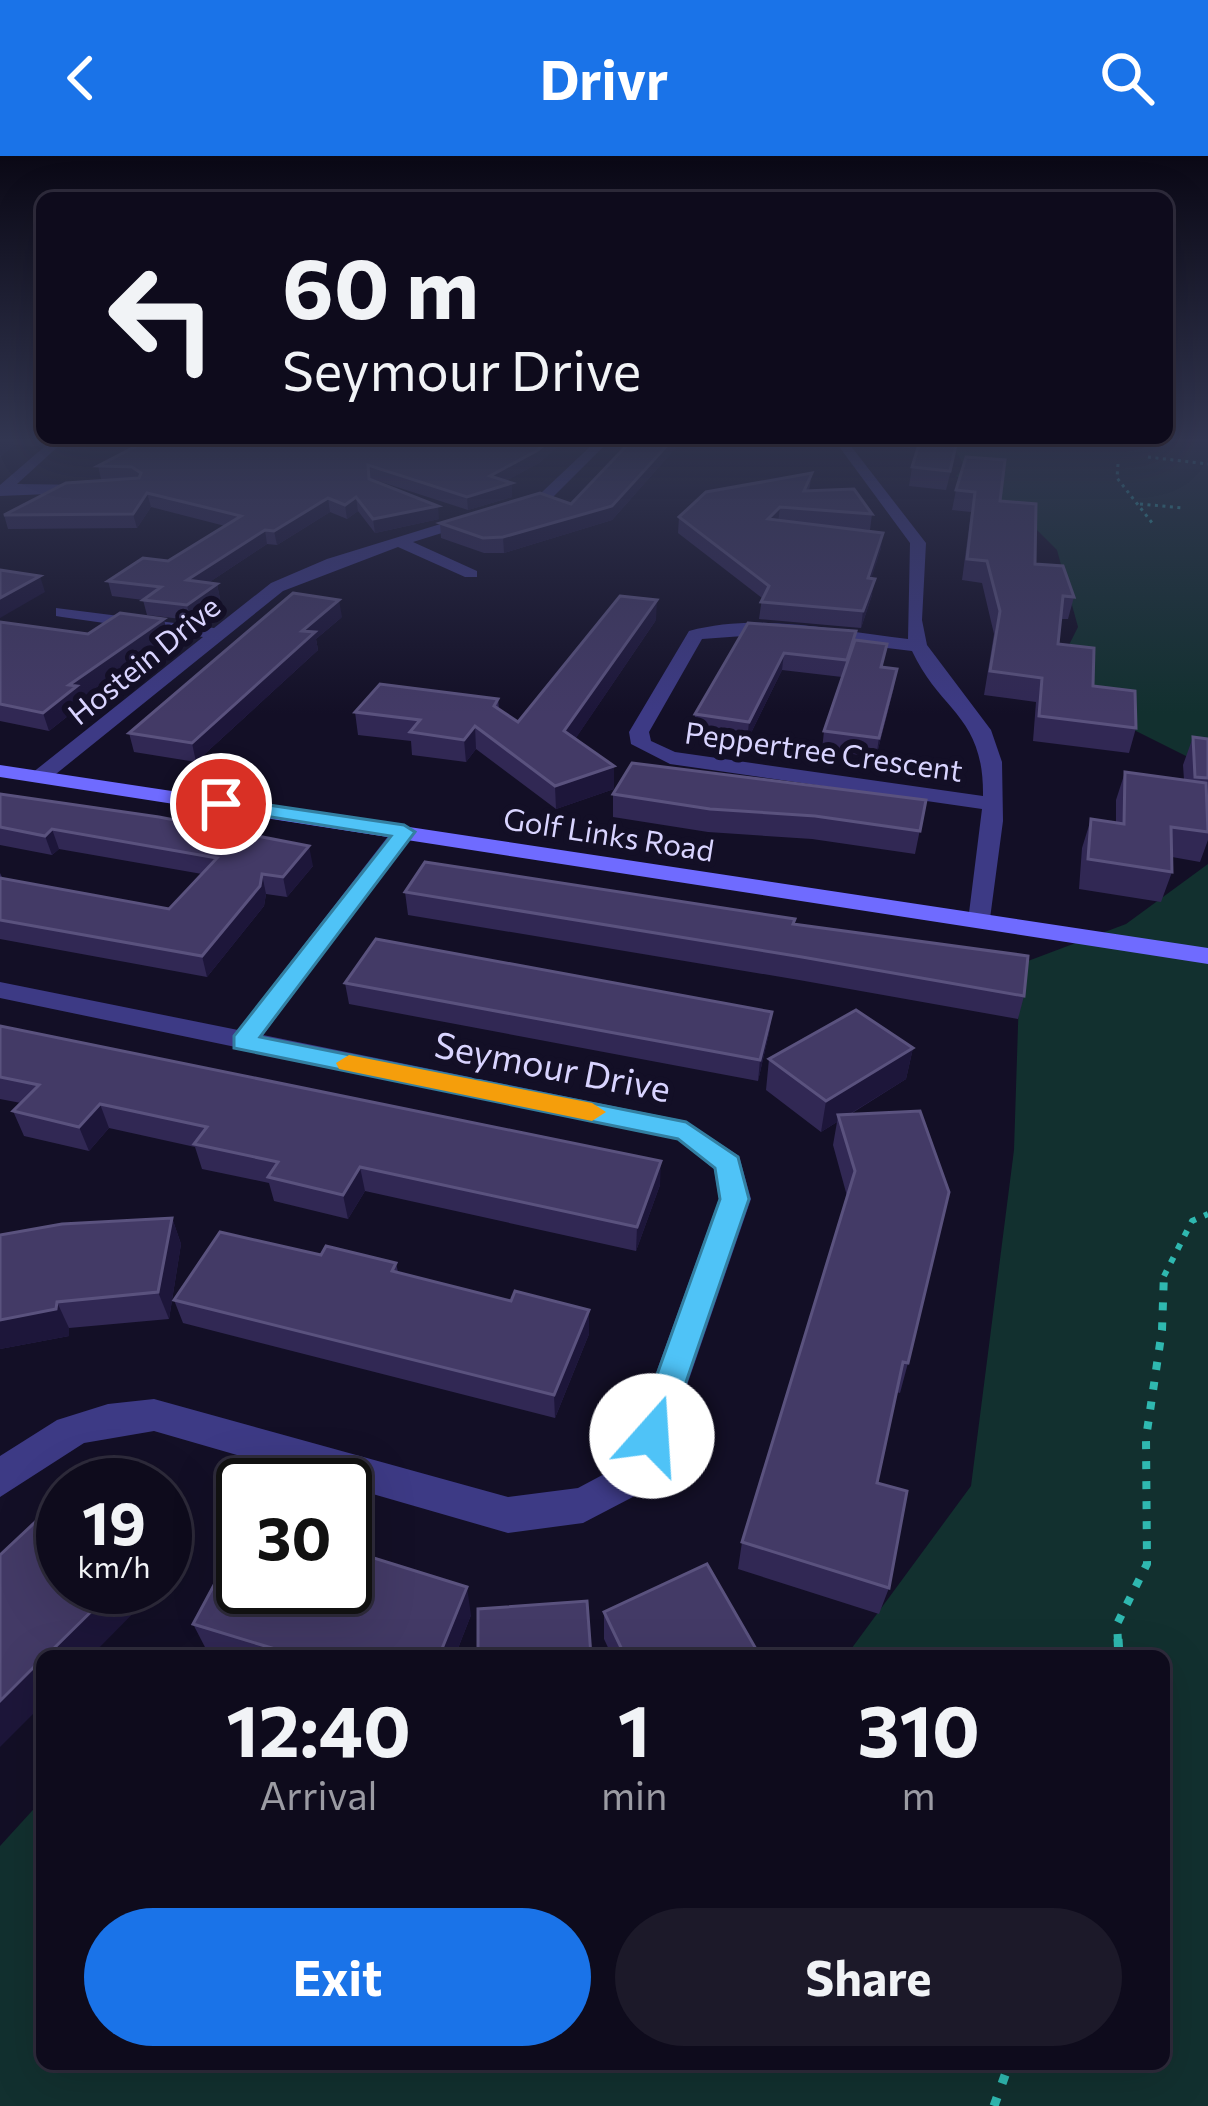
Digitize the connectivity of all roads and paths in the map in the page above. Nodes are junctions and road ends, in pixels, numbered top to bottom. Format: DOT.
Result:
graph roads {
  1 [pos="441,532"];
  2 [pos="910,532"];
  3 [pos="894,542"];
  4 [pos="918,543"];
  5 [pos="404,544"];
  6 [pos="471,574"];
  7 [pos="62,612"];
  8 [pos="219,634"];
  9 [pos="918,646"];
  10 [pos="0,771"];
  11 [pos="38,777"];
  12 [pos="992,804"];
  13 [pos="404,832"];
  14 [pos="980,921"];
  15 [pos="1208,956"];
  16 [pos="0,990"];
  17 [pos="243,1042"];
  18 [pos="1208,1214"];
  19 [pos="0,1480"];
  20 [pos="1119,1650"];
  21 [pos="1007,2070"];
  22 [pos="994,2106"];
  1 -- 5 [label="street, Hostein Drive"];
  2 -- 4 [label="street"];
  3 -- 4 [label="street"];
  4 -- 9 [label="street"];
  5 -- 6 [label="street"];
  5 -- 8 [label="street, Hostein Drive"];
  7 -- 8 [label="street"];
  8 -- 11 [label="street, Hostein Drive"];
  9 -- 12 [label="street"];
  9 -- 12 [label="street, Peppertree Crescent"];
  10 -- 11 [label="main road, Golf Links Road"];
  11 -- 13 [label="main road, Golf Links Road"];
  12 -- 14 [label="street"];
  13 -- 14 [label="main road, Golf Links Road"];
  13 -- 17 [label="street"];
  14 -- 15 [label="main road, Golf Links Road"];
  16 -- 17 [label="street, Seymour Drive"];
  17 -- 19 [label="street, Seymour Drive"];
  18 -- 20 [label="path"];
  21 -- 22 [label="path"];
}
